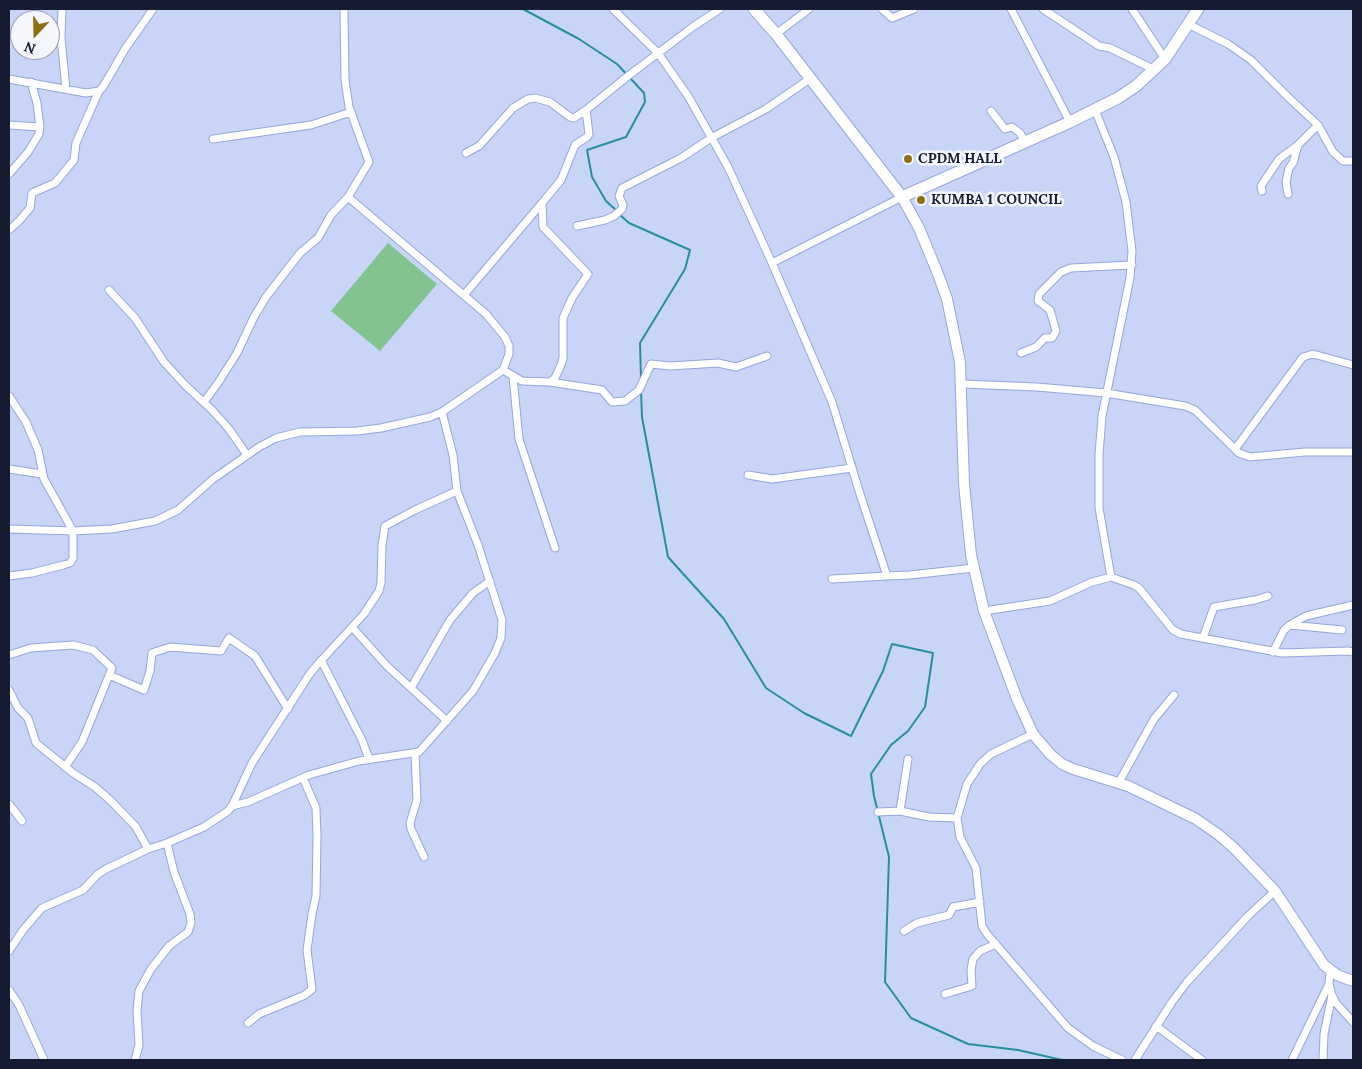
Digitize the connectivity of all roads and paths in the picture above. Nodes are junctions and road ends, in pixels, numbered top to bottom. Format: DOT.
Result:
graph roads {
  1 [pos="62,9"];
  2 [pos="153,9"];
  3 [pos="344,9"];
  4 [pos="613,9"];
  5 [pos="720,9"];
  6 [pos="754,9"];
  7 [pos="809,9"];
  8 [pos="882,9"];
  9 [pos="914,9"];
  10 [pos="1011,9"];
  11 [pos="1043,9"];
  12 [pos="1132,9"];
  13 [pos="1198,9"];
  14 [pos="1188,24"];
  15 [pos="776,34"];
  16 [pos="658,54"];
  17 [pos="1165,59"];
  18 [pos="1155,70"];
  19 [pos="811,78"];
  20 [pos="9,79"];
  21 [pos="32,82"];
  22 [pos="66,89"];
  23 [pos="99,91"];
  24 [pos="586,110"];
  25 [pos="1095,110"];
  26 [pos="991,111"];
  27 [pos="351,112"];
  28 [pos="1070,122"];
  29 [pos="9,125"];
  30 [pos="1318,125"];
  31 [pos="40,126"];
  32 [pos="711,138"];
  33 [pos="213,139"];
  34 [pos="1025,142"];
  35 [pos="1298,145"];
  36 [pos="466,153"];
  37 [pos="1353,161"];
  38 [pos="9,174"];
  39 [pos="1262,191"];
  40 [pos="1288,194"];
  41 [pos="348,197"];
  42 [pos="902,197"];
  43 [pos="542,203"];
  44 [pos="577,226"];
  45 [pos="9,230"];
  46 [pos="772,262"];
  47 [pos="1132,265"];
  48 [pos="109,290"];
  49 [pos="464,295"];
  50 [pos="1021,353"];
  51 [pos="768,356"];
  52 [pos="1353,365"];
  53 [pos="504,370"];
  54 [pos="513,377"];
  55 [pos="550,382"];
  56 [pos="962,384"];
  57 [pos="1106,393"];
  58 [pos="9,396"];
  59 [pos="204,402"];
  60 [pos="442,412"];
  61 [pos="1234,449"];
  62 [pos="1353,452"];
  63 [pos="247,455"];
  64 [pos="852,468"];
  65 [pos="9,469"];
  66 [pos="42,474"];
  67 [pos="748,475"];
  68 [pos="457,491"];
  69 [pos="9,529"];
  70 [pos="73,531"];
  71 [pos="554,548"];
  72 [pos="974,568"];
  73 [pos="9,576"];
  74 [pos="887,576"];
  75 [pos="1111,577"];
  76 [pos="832,579"];
  77 [pos="490,581"];
  78 [pos="1268,596"];
  79 [pos="1353,605"];
  80 [pos="984,610"];
  81 [pos="1290,625"];
  82 [pos="352,627"];
  83 [pos="1342,630"];
  84 [pos="1203,638"];
  85 [pos="1273,652"];
  86 [pos="1353,652"];
  87 [pos="9,655"];
  88 [pos="321,660"];
  89 [pos="109,675"];
  90 [pos="412,688"];
  91 [pos="9,690"];
  92 [pos="1174,695"];
  93 [pos="9,708"];
  94 [pos="18,708"];
  95 [pos="288,709"];
  96 [pos="447,721"];
  97 [pos="1034,734"];
  98 [pos="416,753"];
  99 [pos="369,759"];
  100 [pos="908,759"];
  101 [pos="66,767"];
  102 [pos="303,778"];
  103 [pos="1119,782"];
  104 [pos="9,804"];
  105 [pos="232,806"];
  106 [pos="900,811"];
  107 [pos="878,812"];
  108 [pos="957,818"];
  109 [pos="22,821"];
  110 [pos="167,843"];
  111 [pos="148,849"];
  112 [pos="424,857"];
  113 [pos="1275,892"];
  114 [pos="980,902"];
  115 [pos="904,931"];
  116 [pos="996,944"];
  117 [pos="9,951"];
  118 [pos="1330,971"];
  119 [pos="1353,981"];
  120 [pos="1330,984"];
  121 [pos="9,990"];
  122 [pos="945,994"];
  123 [pos="1332,995"];
  124 [pos="1353,1022"];
  125 [pos="248,1023"];
  126 [pos="1156,1026"];
  127 [pos="44,1060"];
  128 [pos="135,1060"];
  129 [pos="1122,1060"];
  130 [pos="1135,1060"];
  131 [pos="1202,1060"];
  132 [pos="1292,1060"];
  133 [pos="1323,1060"];
  1 -- 22 [label="street"];
  2 -- 23 [label="street"];
  3 -- 27 [label="street"];
  4 -- 16 [label="street"];
  5 -- 16 [label="street"];
  6 -- 15 [label="main road"];
  7 -- 15 [label="street"];
  8 -- 9 [label="street"];
  10 -- 28 [label="street"];
  11 -- 18 [label="street"];
  12 -- 17 [label="street"];
  13 -- 14 [label="main road"];
  14 -- 17 [label="main road"];
  14 -- 30 [label="street"];
  15 -- 19 [label="main road"];
  16 -- 24 [label="street"];
  16 -- 32 [label="street"];
  17 -- 18 [label="main road"];
  18 -- 25 [label="main road"];
  19 -- 32 [label="street"];
  19 -- 42 [label="main road"];
  20 -- 21 [label="street"];
  21 -- 22 [label="street"];
  21 -- 31 [label="street"];
  22 -- 23 [label="street"];
  23 -- 45 [label="street"];
  24 -- 36 [label="street"];
  24 -- 43 [label="street"];
  25 -- 28 [label="main road"];
  25 -- 47 [label="street"];
  26 -- 34 [label="street"];
  27 -- 33 [label="street"];
  27 -- 41 [label="street"];
  28 -- 34 [label="main road"];
  29 -- 31 [label="street"];
  30 -- 35 [label="street"];
  30 -- 37 [label="street"];
  31 -- 38 [label="street"];
  32 -- 44 [label="street"];
  32 -- 46 [label="street"];
  34 -- 42 [label="main road"];
  35 -- 39 [label="street"];
  35 -- 40 [label="street"];
  41 -- 49 [label="street"];
  41 -- 59 [label="street"];
  42 -- 46 [label="street"];
  42 -- 56 [label="street"];
  43 -- 49 [label="street"];
  43 -- 55 [label="street"];
  46 -- 64 [label="street"];
  47 -- 50 [label="street"];
  47 -- 57 [label="street"];
  48 -- 59 [label="street"];
  49 -- 53 [label="street"];
  51 -- 55 [label="street"];
  52 -- 61 [label="street"];
  53 -- 54 [label="street"];
  53 -- 60 [label="street"];
  54 -- 55 [label="street"];
  54 -- 71 [label="street"];
  56 -- 57 [label="street"];
  56 -- 72 [label="street"];
  57 -- 61 [label="street"];
  57 -- 75 [label="street"];
  58 -- 66 [label="street"];
  59 -- 63 [label="street"];
  60 -- 63 [label="street"];
  60 -- 68 [label="street"];
  61 -- 62 [label="street"];
  63 -- 70 [label="street"];
  64 -- 67 [label="street"];
  64 -- 74 [label="street"];
  65 -- 66 [label="street"];
  66 -- 70 [label="street"];
  68 -- 77 [label="street"];
  68 -- 82 [label="street"];
  69 -- 70 [label="street"];
  70 -- 73 [label="street"];
  72 -- 74 [label="street"];
  72 -- 80 [label="street"];
  74 -- 76 [label="street"];
  75 -- 80 [label="street"];
  75 -- 84 [label="street"];
  77 -- 90 [label="street"];
  77 -- 96 [label="street"];
  78 -- 84 [label="street"];
  79 -- 81 [label="street"];
  80 -- 97 [label="street"];
  81 -- 83 [label="street"];
  81 -- 85 [label="street"];
  82 -- 88 [label="street"];
  82 -- 90 [label="street"];
  84 -- 85 [label="street"];
  85 -- 86 [label="street"];
  87 -- 89 [label="street"];
  88 -- 95 [label="street"];
  88 -- 99 [label="street"];
  89 -- 95 [label="street"];
  89 -- 101 [label="street"];
  90 -- 96 [label="street"];
  91 -- 94 [label="street"];
  92 -- 103 [label="street"];
  93 -- 94 [label="street"];
  94 -- 101 [label="street"];
  95 -- 105 [label="street"];
  96 -- 98 [label="street"];
  97 -- 103 [label="street"];
  97 -- 108 [label="street"];
  98 -- 99 [label="street"];
  98 -- 112 [label="street"];
  99 -- 102 [label="street"];
  100 -- 106 [label="street"];
  101 -- 111 [label="street"];
  102 -- 105 [label="street"];
  102 -- 125 [label="street"];
  103 -- 113 [label="street"];
  104 -- 109 [label="street"];
  105 -- 110 [label="street"];
  106 -- 107 [label="street"];
  106 -- 108 [label="street"];
  108 -- 114 [label="street"];
  110 -- 111 [label="street"];
  110 -- 128 [label="street"];
  111 -- 117 [label="street"];
  113 -- 118 [label="street"];
  113 -- 126 [label="street"];
  114 -- 115 [label="street"];
  114 -- 116 [label="street"];
  116 -- 122 [label="street"];
  116 -- 129 [label="street"];
  118 -- 119 [label="street"];
  118 -- 120 [label="street"];
  120 -- 123 [label="street"];
  120 -- 132 [label="street"];
  121 -- 127 [label="street"];
  123 -- 124 [label="street"];
  123 -- 133 [label="street"];
  126 -- 130 [label="street"];
  126 -- 131 [label="street"];
}
